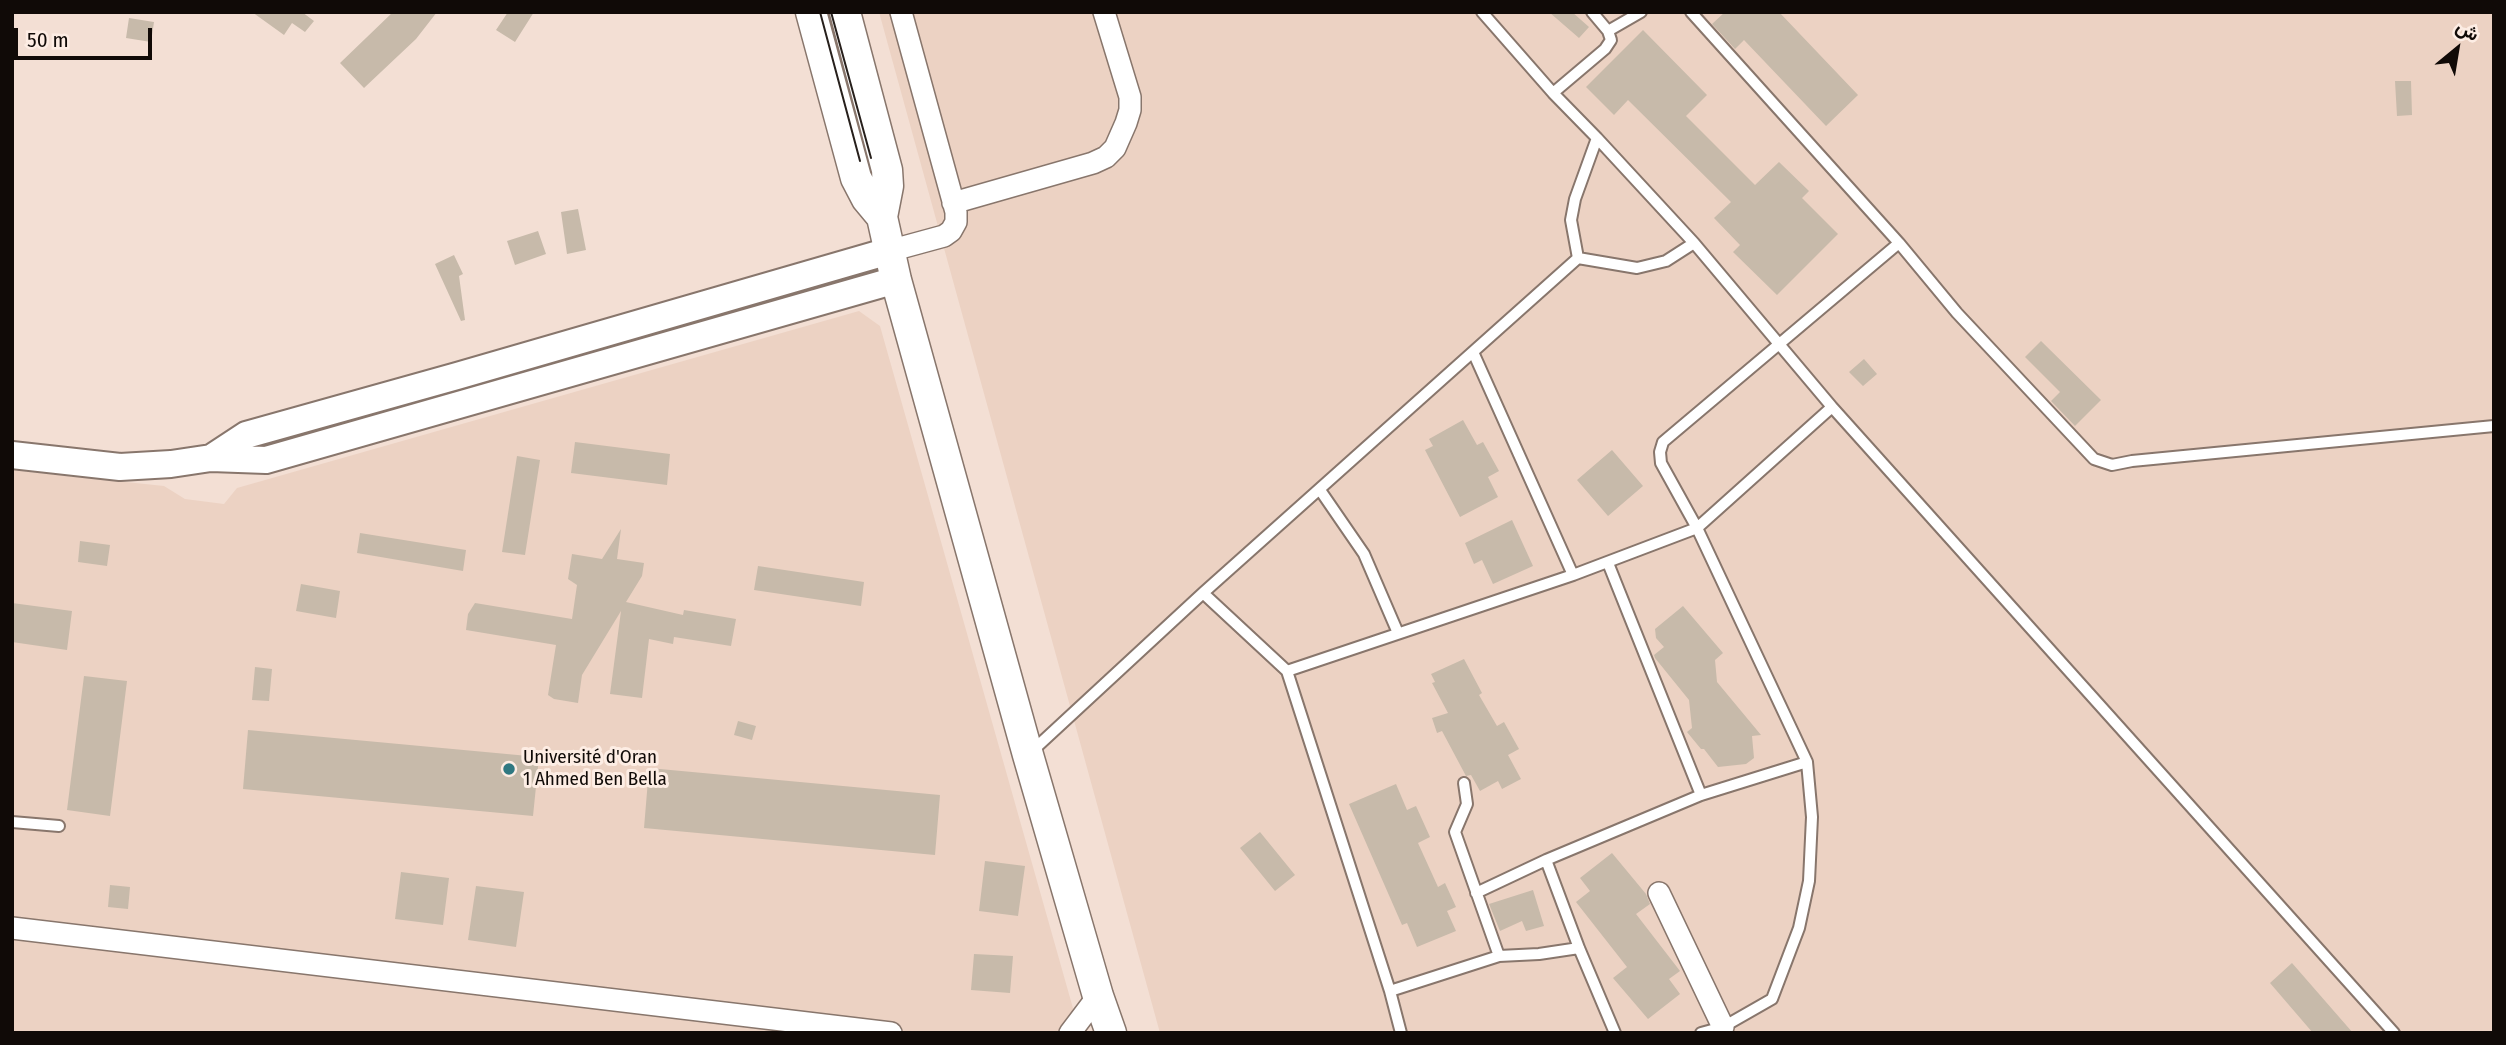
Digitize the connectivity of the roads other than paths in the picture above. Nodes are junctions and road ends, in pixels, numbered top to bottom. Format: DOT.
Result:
graph roads {
  1 [pos="811,12"];
  2 [pos="845,12"];
  3 [pos="901,12"];
  4 [pos="1104,12"];
  5 [pos="1482,12"];
  6 [pos="1592,12"];
  7 [pos="1641,12"];
  8 [pos="1691,12"];
  9 [pos="1608,31"];
  10 [pos="1553,93"];
  11 [pos="1597,138"];
  12 [pos="953,203"];
  13 [pos="882,217"];
  14 [pos="1693,243"];
  15 [pos="1899,243"];
  16 [pos="889,251"];
  17 [pos="1578,258"];
  18 [pos="897,280"];
  19 [pos="1779,344"];
  20 [pos="1473,352"];
  21 [pos="1832,407"];
  22 [pos="2494,426"];
  23 [pos="12,455"];
  24 [pos="211,458"];
  25 [pos="1320,490"];
  26 [pos="1697,528"];
  27 [pos="1608,562"];
  28 [pos="1573,575"];
  29 [pos="1203,593"];
  30 [pos="1398,633"];
  31 [pos="1287,671"];
  32 [pos="1028,755"];
  33 [pos="1808,762"];
  34 [pos="1464,783"];
  35 [pos="1701,795"];
  36 [pos="12,822"];
  37 [pos="59,826"];
  38 [pos="1546,860"];
  39 [pos="1476,893"];
  40 [pos="1659,893"];
  41 [pos="12,928"];
  42 [pos="1579,948"];
  43 [pos="1499,956"];
  44 [pos="1390,991"];
  45 [pos="1098,996"];
  46 [pos="1723,1027"];
  47 [pos="891,1033"];
  48 [pos="1070,1033"];
  49 [pos="1111,1033"];
  50 [pos="1401,1033"];
  51 [pos="1615,1033"];
  52 [pos="1700,1033"];
  53 [pos="2393,1033"];
  1 -- 13 [label="main road"];
  2 -- 13 [label="main road"];
  3 -- 12 [label="street"];
  4 -- 12 [label="street"];
  5 -- 10 [label="lane"];
  6 -- 9 [label="lane"];
  7 -- 9 [label="lane"];
  8 -- 15 [label="lane"];
  9 -- 10 [label="lane"];
  10 -- 11 [label="lane"];
  11 -- 14 [label="lane"];
  11 -- 17 [label="lane"];
  12 -- 16 [label="street"];
  13 -- 16 [label="main road"];
  14 -- 17 [label="lane"];
  14 -- 19 [label="lane"];
  15 -- 19 [label="lane"];
  15 -- 22 [label="lane"];
  16 -- 18 [label="main road"];
  16 -- 24 [label="street"];
  17 -- 20 [label="lane"];
  18 -- 24 [label="street"];
  18 -- 32 [label="main road"];
  19 -- 21 [label="lane"];
  19 -- 26 [label="lane"];
  20 -- 25 [label="lane"];
  20 -- 28 [label="lane"];
  21 -- 26 [label="lane"];
  21 -- 53 [label="lane"];
  23 -- 24 [label="street"];
  25 -- 29 [label="lane"];
  25 -- 30 [label="lane"];
  26 -- 27 [label="lane"];
  26 -- 33 [label="lane"];
  27 -- 28 [label="lane"];
  27 -- 35 [label="lane"];
  28 -- 30 [label="lane"];
  29 -- 31 [label="lane"];
  29 -- 32 [label="lane"];
  30 -- 31 [label="lane"];
  31 -- 44 [label="lane"];
  32 -- 45 [label="main road"];
  33 -- 35 [label="lane"];
  33 -- 46 [label="lane"];
  34 -- 39 [label="lane"];
  35 -- 38 [label="lane"];
  36 -- 37 [label="lane"];
  38 -- 39 [label="lane"];
  38 -- 42 [label="lane"];
  39 -- 43 [label="lane"];
  40 -- 46 [label="street"];
  41 -- 47 [label="street"];
  42 -- 43 [label="lane"];
  42 -- 51 [label="lane"];
  43 -- 44 [label="lane"];
  44 -- 50 [label="lane"];
  45 -- 48 [label="street"];
  45 -- 49 [label="main road"];
  46 -- 52 [label="lane"];
}
